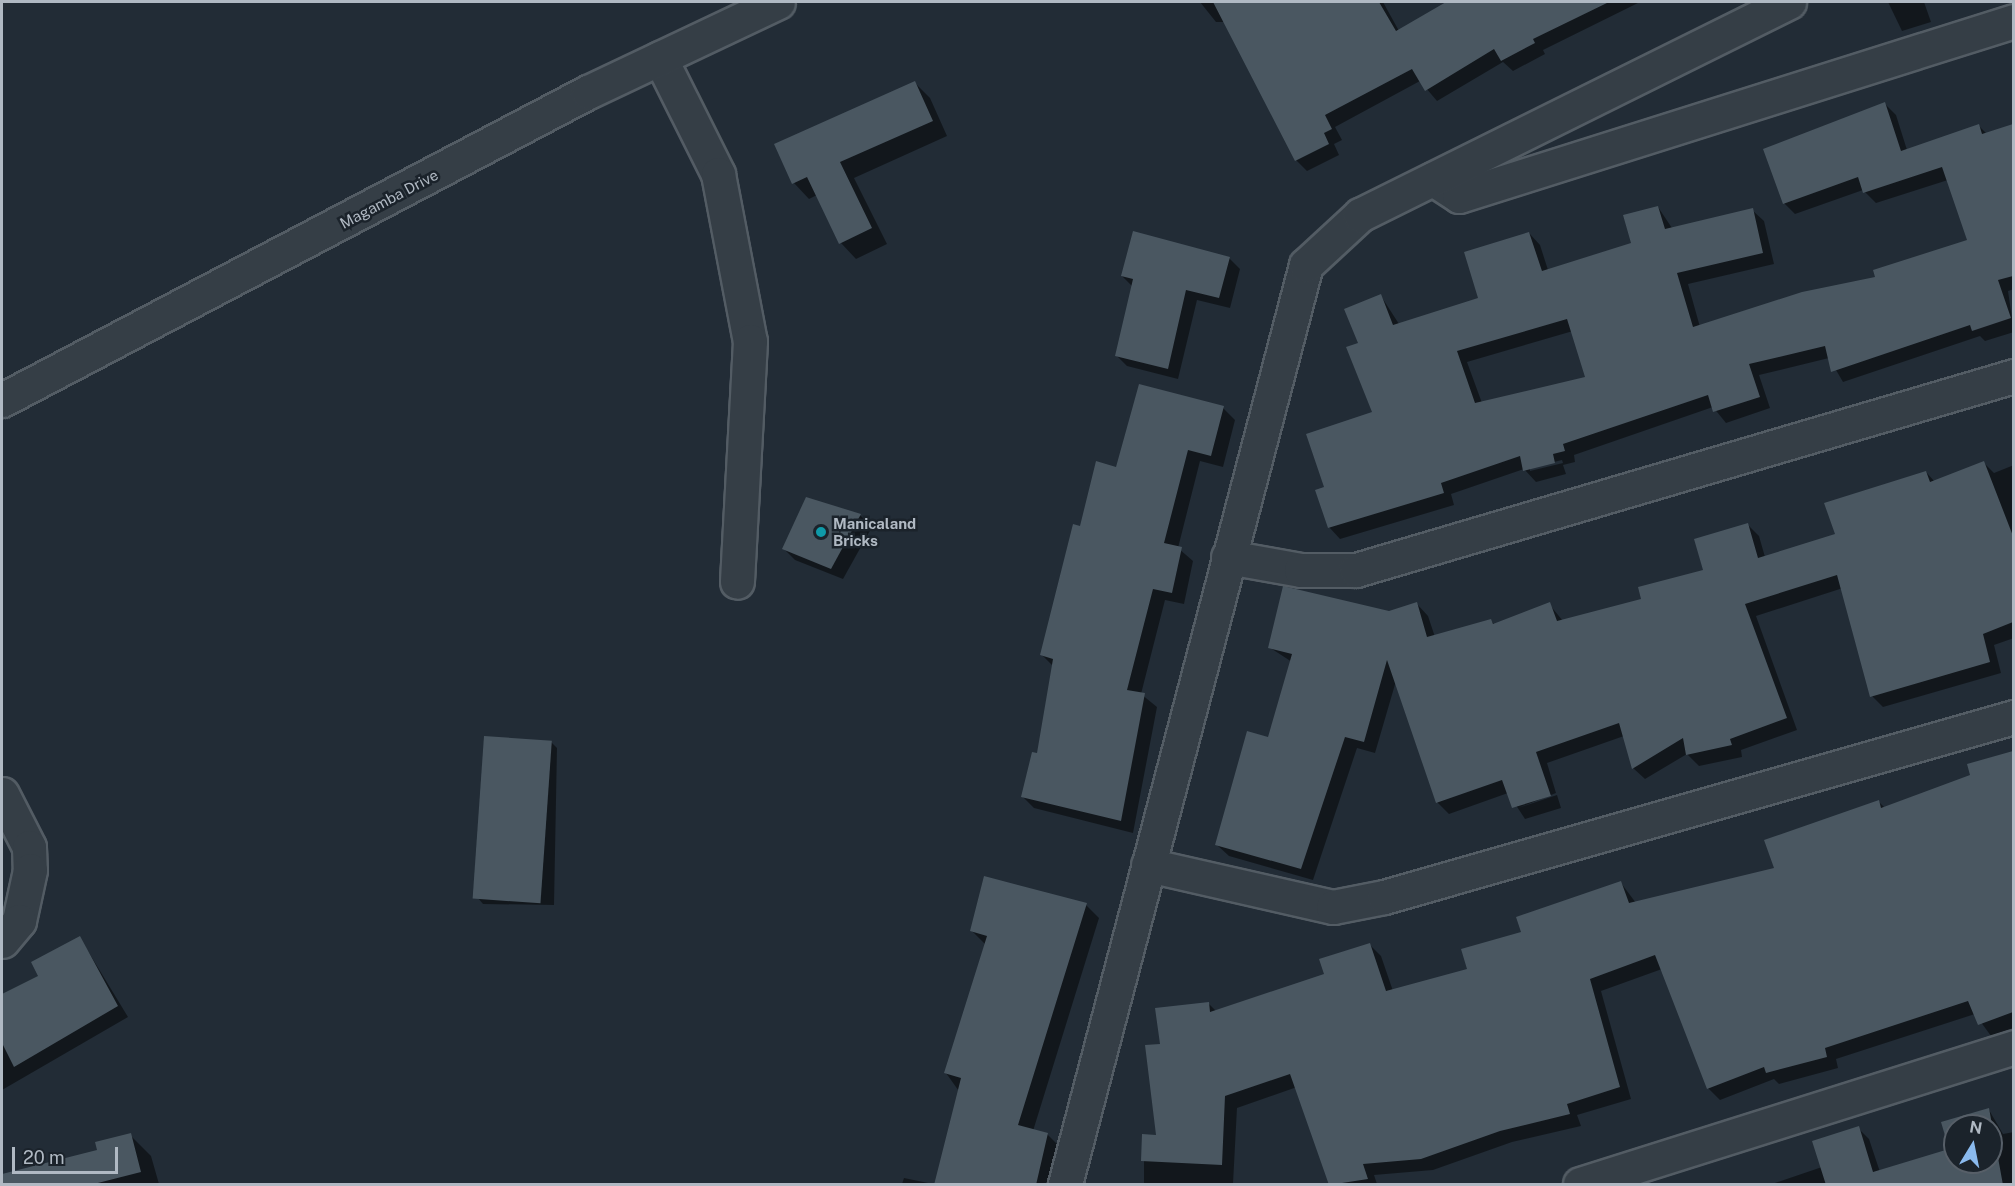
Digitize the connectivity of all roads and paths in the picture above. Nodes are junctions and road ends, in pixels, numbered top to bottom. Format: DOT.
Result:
graph roads {
  1 [pos="778,2"];
  2 [pos="1788,2"];
  3 [pos="2013,21"];
  4 [pos="660,58"];
  5 [pos="1433,179"];
  6 [pos="2013,376"];
  7 [pos="2,400"];
  8 [pos="1228,556"];
  9 [pos="737,582"];
  10 [pos="2013,717"];
  11 [pos="2,794"];
  12 [pos="1148,866"];
  13 [pos="2,941"];
  14 [pos="2013,1047"];
  15 [pos="1065,1185"];
  16 [pos="1580,1185"];
  1 -- 4 [label="street, Magamba Drive"];
  2 -- 5 [label="street"];
  3 -- 5 [label="street"];
  4 -- 7 [label="street, Magamba Drive"];
  4 -- 9 [label="street"];
  5 -- 8 [label="street"];
  6 -- 8 [label="street"];
  8 -- 12 [label="street"];
  10 -- 12 [label="street"];
  11 -- 13 [label="street"];
  12 -- 15 [label="street"];
  14 -- 16 [label="street"];
}
